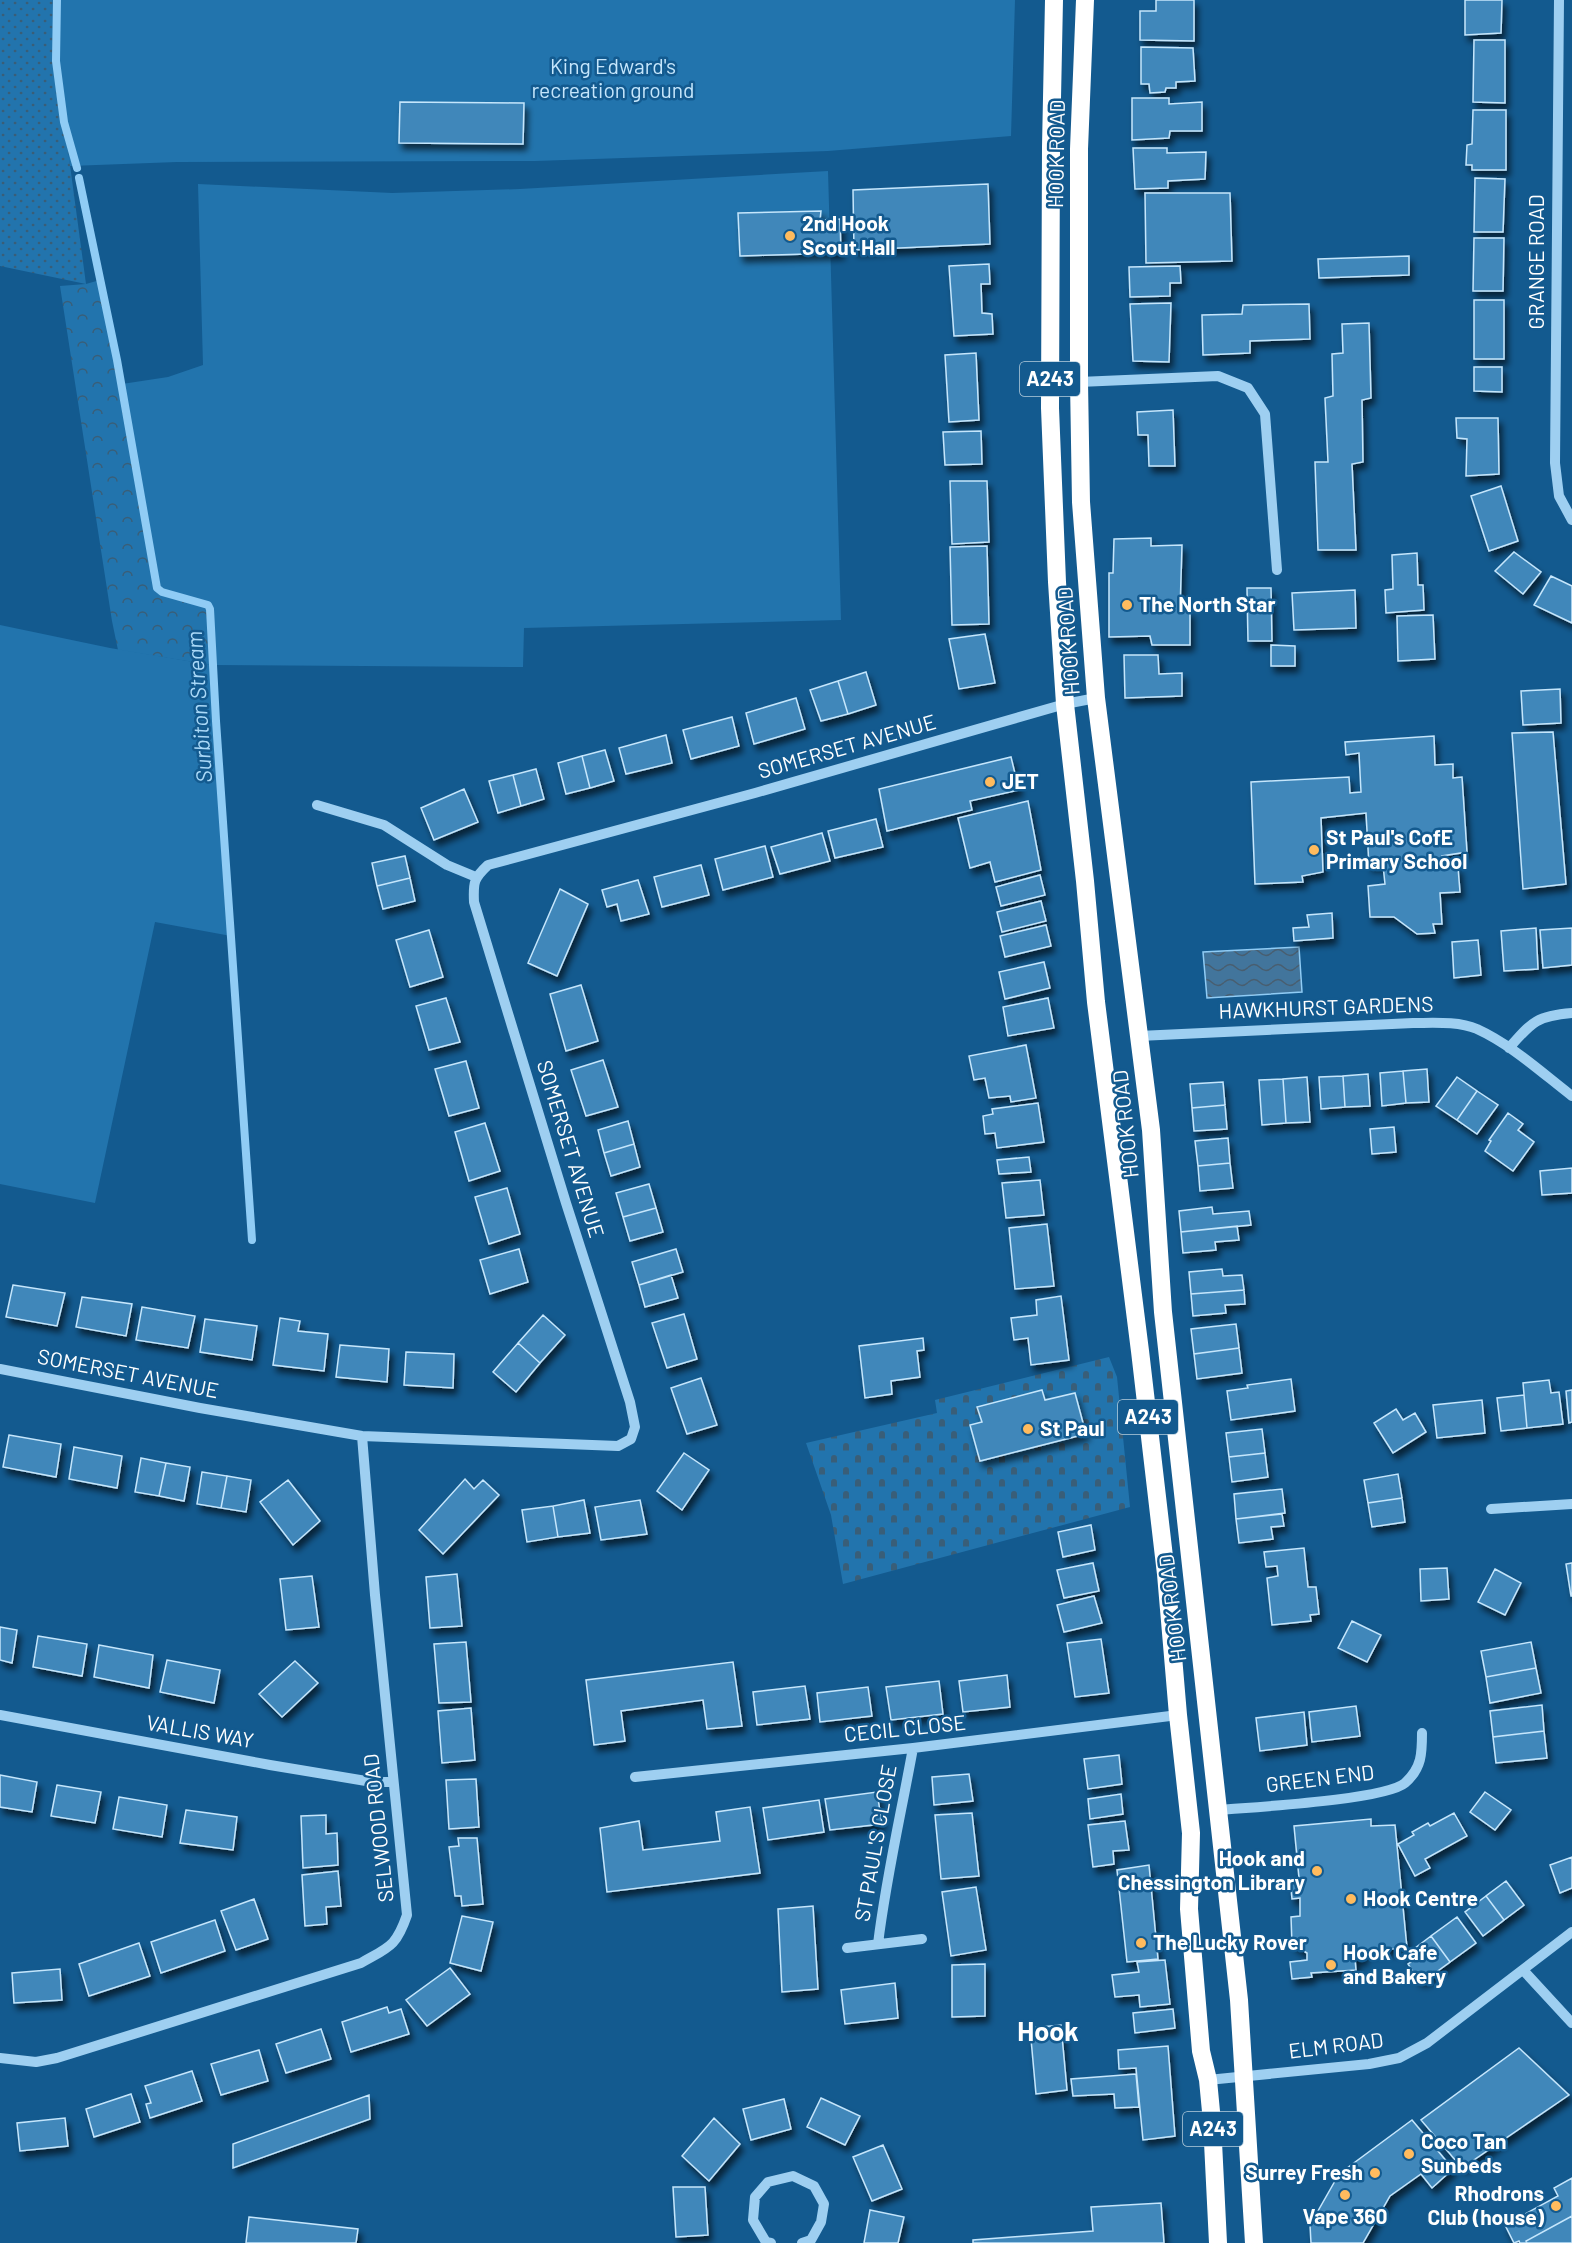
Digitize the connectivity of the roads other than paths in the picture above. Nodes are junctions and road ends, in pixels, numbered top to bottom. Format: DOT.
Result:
graph roads {
  1 [pos="1054,0"];
  2 [pos="1084,0"];
  3 [pos="1559,0"];
  4 [pos="1079,382"];
  5 [pos="1572,520"];
  6 [pos="1277,570"];
  7 [pos="1096,698"];
  8 [pos="1065,704"];
  9 [pos="317,805"];
  10 [pos="476,877"];
  11 [pos="1572,1013"];
  12 [pos="1139,1036"];
  13 [pos="1509,1048"];
  14 [pos="1572,1095"];
  15 [pos="0,1369"];
  16 [pos="363,1436"];
  17 [pos="1572,1504"];
  18 [pos="1491,1509"];
  19 [pos="0,1715"];
  20 [pos="1178,1715"];
  21 [pos="1422,1733"];
  22 [pos="913,1748"];
  23 [pos="635,1778"];
  24 [pos="393,1782"];
  25 [pos="1220,1810"];
  26 [pos="1572,1932"];
  27 [pos="922,1940"];
  28 [pos="878,1944"];
  29 [pos="847,1948"];
  30 [pos="1523,1970"];
  31 [pos="1572,2023"];
  32 [pos="0,2058"];
  33 [pos="1245,2076"];
  34 [pos="1208,2080"];
  35 [pos="771,2243"];
  36 [pos="802,2243"];
  37 [pos="1218,2243"];
  38 [pos="1254,2243"];
  1 -- 8 [label="highway, HOOK ROAD / A243"];
  2 -- 4 [label="highway, HOOK ROAD"];
  3 -- 5 [label="street, GRANGE ROAD"];
  4 -- 6 [label="street"];
  4 -- 7 [label="highway, HOOK ROAD"];
  7 -- 8 [label="street, SOMERSET AVENUE"];
  7 -- 12 [label="highway, HOOK ROAD"];
  8 -- 10 [label="street, SOMERSET AVENUE"];
  8 -- 20 [label="highway, HOOK ROAD / A243"];
  9 -- 10 [label="street"];
  10 -- 16 [label="street, SOMERSET AVENUE"];
  11 -- 13 [label="street"];
  12 -- 13 [label="street, HAWKHURST GARDENS"];
  12 -- 25 [label="highway, HOOK ROAD"];
  13 -- 14 [label="street, HAWKHURST GARDENS"];
  15 -- 16 [label="street, SOMERSET AVENUE"];
  16 -- 24 [label="street, SELWOOD ROAD"];
  17 -- 18 [label="street"];
  19 -- 24 [label="street, VALLIS WAY"];
  20 -- 22 [label="street, CECIL CLOSE"];
  20 -- 34 [label="highway, HOOK ROAD / A243"];
  21 -- 25 [label="street, GREEN END"];
  22 -- 23 [label="street, CECIL CLOSE"];
  22 -- 28 [label="street, ST PAUL'S CLOSE"];
  24 -- 32 [label="street, SELWOOD ROAD"];
  25 -- 33 [label="highway, HOOK ROAD"];
  26 -- 30 [label="street, ELM ROAD"];
  27 -- 28 [label="street, ST PAUL'S CLOSE"];
  28 -- 29 [label="street, ST PAUL'S CLOSE"];
  30 -- 31 [label="street"];
  30 -- 33 [label="street, ELM ROAD"];
  33 -- 34 [label="street, ELM ROAD"];
  33 -- 38 [label="highway, HOOK ROAD / A243"];
  34 -- 37 [label="highway, HOOK ROAD / A243"];
  35 -- 36 [label="street"];
}
